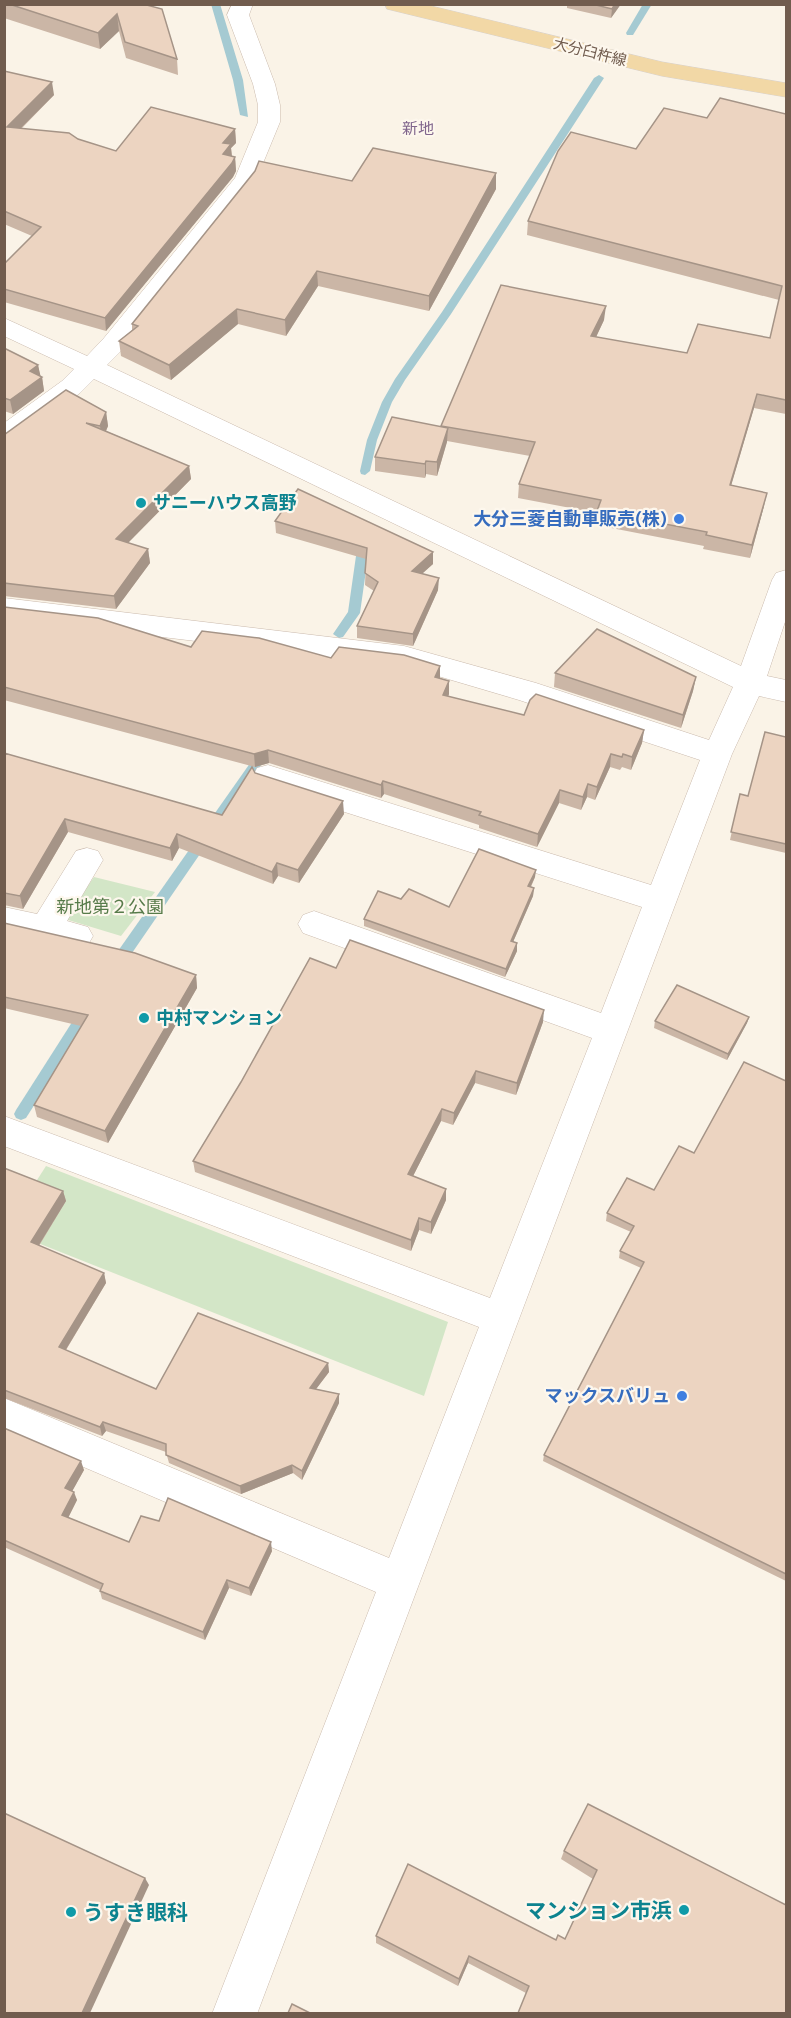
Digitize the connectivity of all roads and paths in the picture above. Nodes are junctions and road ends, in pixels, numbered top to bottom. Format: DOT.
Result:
graph roads {
  1 [pos="243,4"];
  2 [pos="395,4"];
  3 [pos="786,90"];
  4 [pos="4,326"];
  5 [pos="91,368"];
  6 [pos="4,436"];
  7 [pos="786,580"];
  8 [pos="4,608"];
  9 [pos="750,683"];
  10 [pos="786,691"];
  11 [pos="717,754"];
  12 [pos="268,776"];
  13 [pos="87,860"];
  14 [pos="662,901"];
  15 [pos="4,920"];
  16 [pos="314,924"];
  17 [pos="45,929"];
  18 [pos="77,936"];
  19 [pos="612,1031"];
  20 [pos="4,1131"];
  21 [pos="501,1319"];
  22 [pos="4,1415"];
  23 [pos="400,1582"];
  24 [pos="234,2013"];
  1 -- 5 [label="street"];
  2 -- 3 [label="main road, 大分臼杵線"];
  4 -- 5 [label="street"];
  5 -- 6 [label="street"];
  5 -- 9 [label="street"];
  7 -- 9 [label="street"];
  8 -- 11 [label="street"];
  9 -- 10 [label="street"];
  9 -- 11 [label="street"];
  11 -- 14 [label="street"];
  12 -- 14 [label="street"];
  13 -- 17 [label="street"];
  14 -- 19 [label="street"];
  15 -- 17 [label="street"];
  16 -- 19 [label="street"];
  17 -- 18 [label="street"];
  19 -- 21 [label="street"];
  20 -- 21 [label="street"];
  21 -- 23 [label="street"];
  22 -- 23 [label="street"];
  23 -- 24 [label="street"];
}
